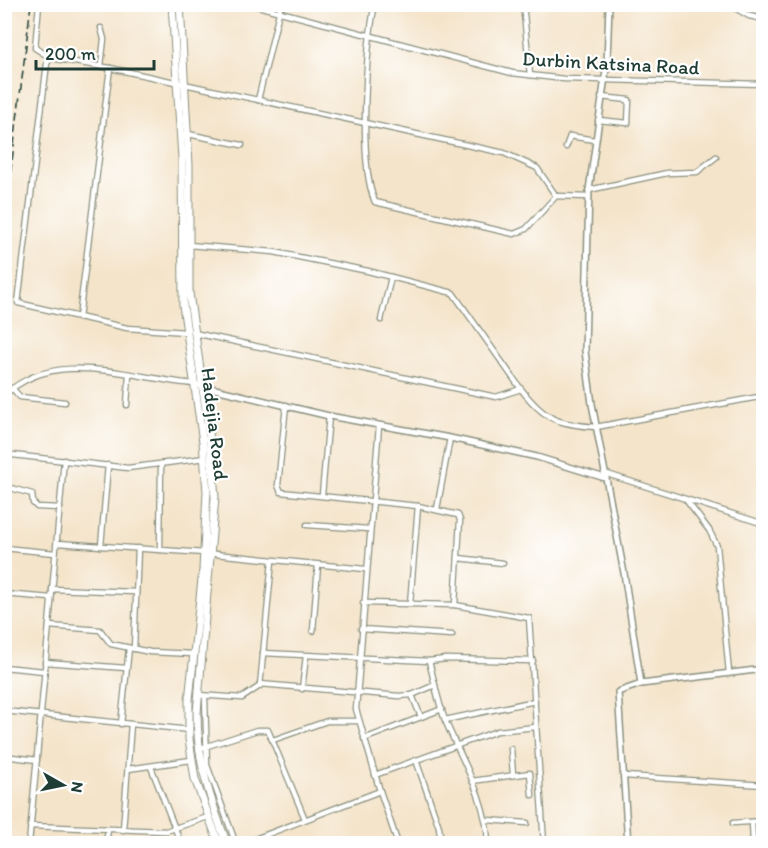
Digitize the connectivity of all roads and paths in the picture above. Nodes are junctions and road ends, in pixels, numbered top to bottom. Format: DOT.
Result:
graph roads {
  1 [pos="39,4"];
  2 [pos="172,4"];
  3 [pos="180,4"];
  4 [pos="250,4"];
  5 [pos="280,4"];
  6 [pos="375,4"];
  7 [pos="523,4"];
  8 [pos="609,4"];
  9 [pos="728,4"];
  10 [pos="279,12"];
  11 [pos="764,19"];
  12 [pos="101,28"];
  13 [pos="371,35"];
  14 [pos="51,58"];
  15 [pos="101,66"];
  16 [pos="110,68"];
  17 [pos="530,75"];
  18 [pos="604,80"];
  19 [pos="177,83"];
  20 [pos="764,84"];
  21 [pos="186,85"];
  22 [pos="601,97"];
  23 [pos="258,100"];
  24 [pos="598,120"];
  25 [pos="364,122"];
  26 [pos="188,134"];
  27 [pos="595,140"];
  28 [pos="242,145"];
  29 [pos="566,147"];
  30 [pos="716,157"];
  31 [pos="589,194"];
  32 [pos="556,196"];
  33 [pos="189,244"];
  34 [pos="180,245"];
  35 [pos="391,277"];
  36 [pos="79,318"];
  37 [pos="381,320"];
  38 [pos="190,333"];
  39 [pos="129,374"];
  40 [pos="198,384"];
  41 [pos="12,388"];
  42 [pos="521,388"];
  43 [pos="4,396"];
  44 [pos="764,396"];
  45 [pos="65,402"];
  46 [pos="127,405"];
  47 [pos="286,405"];
  48 [pos="329,416"];
  49 [pos="379,426"];
  50 [pos="596,427"];
  51 [pos="450,438"];
  52 [pos="4,454"];
  53 [pos="205,458"];
  54 [pos="64,460"];
  55 [pos="108,465"];
  56 [pos="161,465"];
  57 [pos="604,475"];
  58 [pos="4,486"];
  59 [pos="322,495"];
  60 [pos="686,500"];
  61 [pos="372,501"];
  62 [pos="418,506"];
  63 [pos="60,508"];
  64 [pos="437,509"];
  65 [pos="764,524"];
  66 [pos="307,525"];
  67 [pos="369,529"];
  68 [pos="57,543"];
  69 [pos="100,546"];
  70 [pos="4,548"];
  71 [pos="138,549"];
  72 [pos="160,550"];
  73 [pos="55,553"];
  74 [pos="208,553"];
  75 [pos="458,558"];
  76 [pos="272,561"];
  77 [pos="503,563"];
  78 [pos="318,565"];
  79 [pos="365,569"];
  80 [pos="52,589"];
  81 [pos="136,592"];
  82 [pos="4,594"];
  83 [pos="51,598"];
  84 [pos="363,603"];
  85 [pos="410,604"];
  86 [pos="455,605"];
  87 [pos="49,626"];
  88 [pos="361,629"];
  89 [pos="313,631"];
  90 [pos="452,634"];
  91 [pos="131,649"];
  92 [pos="263,653"];
  93 [pos="194,654"];
  94 [pos="306,656"];
  95 [pos="359,657"];
  96 [pos="429,661"];
  97 [pos="533,661"];
  98 [pos="45,662"];
  99 [pos="4,667"];
  100 [pos="126,668"];
  101 [pos="764,669"];
  102 [pos="44,671"];
  103 [pos="729,673"];
  104 [pos="260,684"];
  105 [pos="640,684"];
  106 [pos="435,685"];
  107 [pos="302,689"];
  108 [pos="412,694"];
  109 [pos="357,695"];
  110 [pos="200,697"];
  111 [pos="189,700"];
  112 [pos="535,701"];
  113 [pos="442,709"];
  114 [pos="4,711"];
  115 [pos="40,716"];
  116 [pos="421,717"];
  117 [pos="445,720"];
  118 [pos="358,721"];
  119 [pos="121,724"];
  120 [pos="131,724"];
  121 [pos="536,727"];
  122 [pos="190,730"];
  123 [pos="364,739"];
  124 [pos="273,740"];
  125 [pos="458,744"];
  126 [pos="202,748"];
  127 [pos="511,749"];
  128 [pos="4,756"];
  129 [pos="416,759"];
  130 [pos="37,760"];
  131 [pos="191,760"];
  132 [pos="151,767"];
  133 [pos="128,769"];
  134 [pos="513,774"];
  135 [pos="375,775"];
  136 [pos="625,776"];
  137 [pos="472,781"];
  138 [pos="764,786"];
  139 [pos="380,791"];
  140 [pos="532,795"];
  141 [pos="208,817"];
  142 [pos="305,819"];
  143 [pos="488,820"];
  144 [pos="764,821"];
  145 [pos="752,822"];
  146 [pos="527,823"];
  147 [pos="733,823"];
  148 [pos="30,826"];
  149 [pos="108,829"];
  150 [pos="123,830"];
  151 [pos="176,830"];
  152 [pos="29,843"];
  153 [pos="106,843"];
  154 [pos="181,843"];
  155 [pos="219,843"];
  156 [pos="227,843"];
  157 [pos="236,843"];
  158 [pos="242,843"];
  159 [pos="398,843"];
  160 [pos="441,843"];
  161 [pos="488,843"];
  162 [pos="544,843"];
  163 [pos="628,843"];
  164 [pos="753,843"];
  1 -- 14 [label="street"];
  2 -- 19 [label="main road, Hadejia Road"];
  3 -- 21 [label="main road, Hadejia Road"];
  4 -- 10 [label="street, Durbin Katsina Road"];
  5 -- 10 [label="street"];
  6 -- 13 [label="street"];
  7 -- 17 [label="street"];
  8 -- 18 [label="street"];
  9 -- 11 [label="street"];
  10 -- 13 [label="street, Durbin Katsina Road"];
  10 -- 23 [label="street"];
  12 -- 15 [label="street"];
  13 -- 17 [label="street, Durbin Katsina Road"];
  13 -- 25 [label="street"];
  14 -- 15 [label="street"];
  14 -- 36 [label="street"];
  15 -- 16 [label="street"];
  16 -- 19 [label="street"];
  16 -- 36 [label="street"];
  17 -- 18 [label="street, Durbin Katsina Road"];
  18 -- 20 [label="street, Durbin Katsina Road"];
  18 -- 22 [label="street"];
  19 -- 21 [label="street"];
  19 -- 34 [label="main road, Hadejia Road"];
  21 -- 23 [label="street"];
  21 -- 26 [label="main road, Hadejia Road"];
  22 -- 24 [label="street"];
  22 -- 24 [label="street"];
  23 -- 25 [label="street"];
  24 -- 27 [label="street"];
  25 -- 32 [label="street"];
  25 -- 32 [label="street"];
  26 -- 28 [label="street"];
  26 -- 33 [label="main road, Hadejia Road"];
  27 -- 29 [label="street"];
  27 -- 31 [label="street"];
  30 -- 31 [label="street"];
  31 -- 32 [label="street"];
  31 -- 50 [label="street"];
  33 -- 34 [label="street"];
  33 -- 35 [label="street"];
  33 -- 38 [label="main road, Hadejia Road"];
  34 -- 38 [label="main road, Hadejia Road"];
  35 -- 37 [label="street"];
  35 -- 42 [label="street"];
  36 -- 38 [label="street"];
  38 -- 40 [label="main road, Hadejia Road"];
  38 -- 42 [label="street"];
  39 -- 40 [label="street"];
  39 -- 41 [label="street"];
  39 -- 46 [label="street"];
  40 -- 47 [label="street"];
  40 -- 53 [label="main road, Hadejia Road"];
  40 -- 74 [label="main road, Hadejia Road"];
  41 -- 43 [label="street"];
  41 -- 45 [label="street"];
  42 -- 50 [label="street"];
  44 -- 50 [label="street"];
  47 -- 48 [label="street"];
  47 -- 59 [label="street"];
  48 -- 49 [label="street"];
  48 -- 59 [label="street"];
  49 -- 51 [label="street"];
  49 -- 61 [label="street"];
  50 -- 57 [label="street"];
  51 -- 57 [label="street"];
  51 -- 64 [label="street"];
  52 -- 54 [label="street"];
  53 -- 56 [label="street"];
  53 -- 74 [label="main road, Hadejia Road"];
  54 -- 55 [label="street"];
  54 -- 63 [label="street"];
  55 -- 56 [label="street"];
  55 -- 69 [label="street"];
  56 -- 72 [label="street"];
  57 -- 60 [label="street"];
  57 -- 105 [label="street"];
  58 -- 63 [label="street"];
  59 -- 61 [label="street"];
  60 -- 65 [label="street"];
  60 -- 103 [label="street"];
  61 -- 62 [label="street"];
  61 -- 67 [label="street"];
  62 -- 64 [label="street"];
  62 -- 85 [label="street"];
  63 -- 68 [label="street"];
  64 -- 75 [label="street"];
  66 -- 67 [label="street"];
  67 -- 79 [label="street"];
  68 -- 69 [label="street"];
  68 -- 73 [label="street"];
  69 -- 71 [label="street"];
  70 -- 73 [label="street"];
  71 -- 72 [label="street"];
  71 -- 81 [label="street"];
  72 -- 74 [label="street"];
  73 -- 80 [label="street"];
  74 -- 76 [label="street"];
  74 -- 93 [label="main road, Hadejia Road"];
  74 -- 110 [label="main road, Hadejia Road"];
  75 -- 77 [label="street"];
  75 -- 86 [label="street"];
  76 -- 78 [label="street"];
  76 -- 92 [label="street"];
  78 -- 79 [label="street"];
  78 -- 89 [label="street"];
  79 -- 84 [label="street"];
  80 -- 81 [label="street"];
  80 -- 83 [label="street"];
  81 -- 91 [label="street"];
  82 -- 83 [label="street"];
  83 -- 87 [label="street"];
  84 -- 85 [label="street"];
  84 -- 88 [label="street"];
  85 -- 86 [label="street"];
  86 -- 97 [label="street"];
  87 -- 91 [label="street"];
  87 -- 98 [label="street"];
  88 -- 90 [label="street"];
  88 -- 95 [label="street"];
  91 -- 93 [label="street"];
  91 -- 100 [label="street"];
  92 -- 94 [label="street"];
  92 -- 104 [label="street"];
  93 -- 111 [label="main road, Hadejia Road"];
  94 -- 95 [label="street"];
  94 -- 107 [label="street"];
  95 -- 96 [label="street"];
  95 -- 109 [label="street"];
  96 -- 97 [label="street"];
  96 -- 106 [label="street"];
  97 -- 112 [label="street"];
  98 -- 100 [label="street"];
  98 -- 102 [label="street"];
  99 -- 102 [label="street"];
  100 -- 119 [label="street"];
  101 -- 103 [label="street"];
  102 -- 115 [label="street"];
  103 -- 105 [label="street"];
  104 -- 107 [label="street"];
  104 -- 110 [label="street"];
  105 -- 136 [label="street"];
  106 -- 108 [label="street"];
  106 -- 113 [label="street"];
  107 -- 109 [label="street"];
  108 -- 109 [label="street"];
  108 -- 116 [label="street"];
  109 -- 118 [label="street"];
  110 -- 111 [label="main road"];
  110 -- 126 [label="main road, Hadejia Road"];
  111 -- 122 [label="main road, Hadejia Road"];
  112 -- 117 [label="street"];
  112 -- 121 [label="street"];
  113 -- 116 [label="street"];
  113 -- 117 [label="street"];
  114 -- 115 [label="street"];
  115 -- 119 [label="street"];
  115 -- 130 [label="street"];
  116 -- 123 [label="street"];
  117 -- 125 [label="street"];
  118 -- 123 [label="street"];
  118 -- 124 [label="street"];
  119 -- 120 [label="street"];
  120 -- 122 [label="street"];
  120 -- 133 [label="street"];
  121 -- 125 [label="street"];
  121 -- 162 [label="street"];
  122 -- 131 [label="main road, Hadejia Road"];
  123 -- 135 [label="street"];
  124 -- 126 [label="street"];
  124 -- 142 [label="street"];
  125 -- 129 [label="street"];
  125 -- 137 [label="street"];
  126 -- 156 [label="main road, Hadejia Road"];
  126 -- 157 [label="street"];
  127 -- 134 [label="street"];
  128 -- 130 [label="street"];
  129 -- 135 [label="street"];
  129 -- 160 [label="street"];
  130 -- 148 [label="street"];
  131 -- 132 [label="street"];
  131 -- 141 [label="main road, Hadejia Road"];
  132 -- 133 [label="street"];
  132 -- 151 [label="street"];
  133 -- 150 [label="street"];
  134 -- 137 [label="street"];
  134 -- 140 [label="street"];
  135 -- 139 [label="street"];
  136 -- 138 [label="street"];
  136 -- 163 [label="street"];
  137 -- 143 [label="street"];
  139 -- 142 [label="street"];
  139 -- 159 [label="street"];
  141 -- 151 [label="street"];
  141 -- 155 [label="main road, Hadejia Road"];
  142 -- 158 [label="street"];
  143 -- 146 [label="street"];
  143 -- 161 [label="street"];
  144 -- 145 [label="street"];
  145 -- 147 [label="street"];
  145 -- 164 [label="street"];
  148 -- 149 [label="street"];
  148 -- 152 [label="street"];
  149 -- 150 [label="street"];
  149 -- 153 [label="street"];
  150 -- 151 [label="street"];
  151 -- 154 [label="street"];
}
